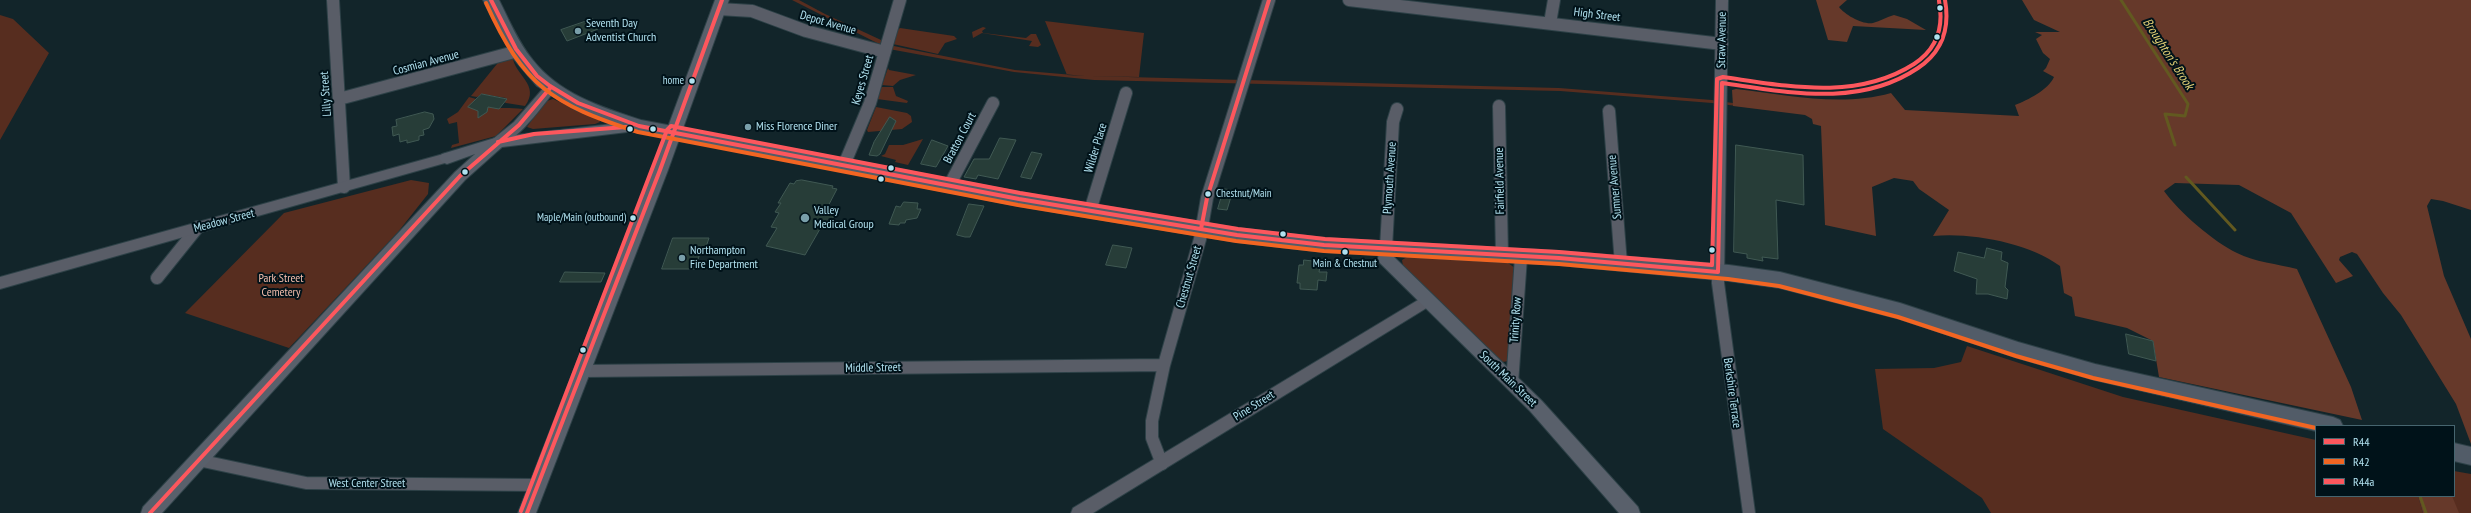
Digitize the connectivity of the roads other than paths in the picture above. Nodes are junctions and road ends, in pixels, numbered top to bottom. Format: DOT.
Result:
graph roads {
  1 [pos="332,0"];
  2 [pos="490,0"];
  3 [pos="900,0"];
  4 [pos="1269,0"];
  5 [pos="1349,0"];
  6 [pos="1554,0"];
  7 [pos="1722,0"];
  8 [pos="721,5"];
  9 [pos="1550,23"];
  10 [pos="1722,44"];
  11 [pos="518,51"];
  12 [pos="885,52"];
  13 [pos="550,87"];
  14 [pos="1126,93"];
  15 [pos="339,99"];
  16 [pos="993,103"];
  17 [pos="1499,106"];
  18 [pos="1397,109"];
  19 [pos="1609,110"];
  20 [pos="639,126"];
  21 [pos="673,132"];
  22 [pos="498,142"];
  23 [pos="447,158"];
  24 [pos="475,162"];
  25 [pos="844,165"];
  26 [pos="950,186"];
  27 [pos="344,187"];
  28 [pos="1090,211"];
  29 [pos="198,228"];
  30 [pos="1201,230"];
  31 [pos="1386,248"];
  32 [pos="1502,255"];
  33 [pos="1521,257"];
  34 [pos="1620,264"];
  35 [pos="1718,272"];
  36 [pos="157,278"];
  37 [pos="0,283"];
  38 [pos="1428,300"];
  39 [pos="1164,365"];
  40 [pos="582,371"];
  41 [pos="1512,384"];
  42 [pos="2329,425"];
  43 [pos="2455,452"];
  44 [pos="2471,456"];
  45 [pos="198,460"];
  46 [pos="1162,464"];
  47 [pos="538,485"];
  48 [pos="150,513"];
  49 [pos="527,513"];
  50 [pos="1079,513"];
  51 [pos="1631,513"];
  52 [pos="1749,513"];
  1 -- 15 [label="street, Lilly Street"];
  2 -- 11 [label="highway"];
  3 -- 12 [label="street, Keyes Street"];
  4 -- 30 [label="street, Chestnut Street"];
  5 -- 9 [label="street, High Street"];
  6 -- 9 [label="street"];
  7 -- 10 [label="street, Straw Avenue"];
  8 -- 12 [label="street, Depot Avenue"];
  8 -- 21 [label="main road"];
  9 -- 10 [label="street, High Street"];
  10 -- 35 [label="street, Straw Avenue"];
  11 -- 13 [label="highway"];
  11 -- 15 [label="street, Cosmian Avenue"];
  12 -- 25 [label="street, Keyes Street"];
  13 -- 20 [label="highway"];
  13 -- 22 [label="street"];
  14 -- 28 [label="street, Wilder Place"];
  15 -- 27 [label="street, Lilly Street"];
  16 -- 26 [label="street, Bratton Court"];
  17 -- 32 [label="street, Fairfield Avenue"];
  18 -- 31 [label="street, Plymouth Avenue"];
  19 -- 34 [label="street, Sumner Avenue"];
  20 -- 21 [label="highway"];
  20 -- 22 [label="main road"];
  21 -- 25 [label="highway"];
  21 -- 40 [label="main road"];
  22 -- 23 [label="main road"];
  22 -- 24 [label="main road"];
  23 -- 24 [label="main road"];
  23 -- 27 [label="street, Meadow Street"];
  24 -- 45 [label="main road"];
  25 -- 26 [label="highway"];
  26 -- 28 [label="highway"];
  27 -- 29 [label="street, Meadow Street"];
  28 -- 30 [label="highway"];
  29 -- 36 [label="street"];
  29 -- 37 [label="street, Meadow Street"];
  30 -- 31 [label="highway"];
  30 -- 39 [label="street, Chestnut Street"];
  31 -- 32 [label="highway"];
  31 -- 38 [label="main road, South Main Street"];
  32 -- 33 [label="highway"];
  33 -- 34 [label="highway"];
  33 -- 41 [label="street, Trinity Row"];
  34 -- 35 [label="highway"];
  35 -- 42 [label="highway"];
  35 -- 52 [label="street, Berkshire Terrace"];
  38 -- 41 [label="main road, South Main Street"];
  38 -- 46 [label="street, Pine Street"];
  39 -- 40 [label="street, Middle Street"];
  39 -- 46 [label="street, Chestnut Street"];
  40 -- 47 [label="main road"];
  41 -- 51 [label="main road, South Main Street"];
  43 -- 44 [label="highway"];
  45 -- 47 [label="street, West Center Street"];
  45 -- 48 [label="main road"];
  46 -- 50 [label="street, Pine Street"];
  47 -- 49 [label="main road"];
}
